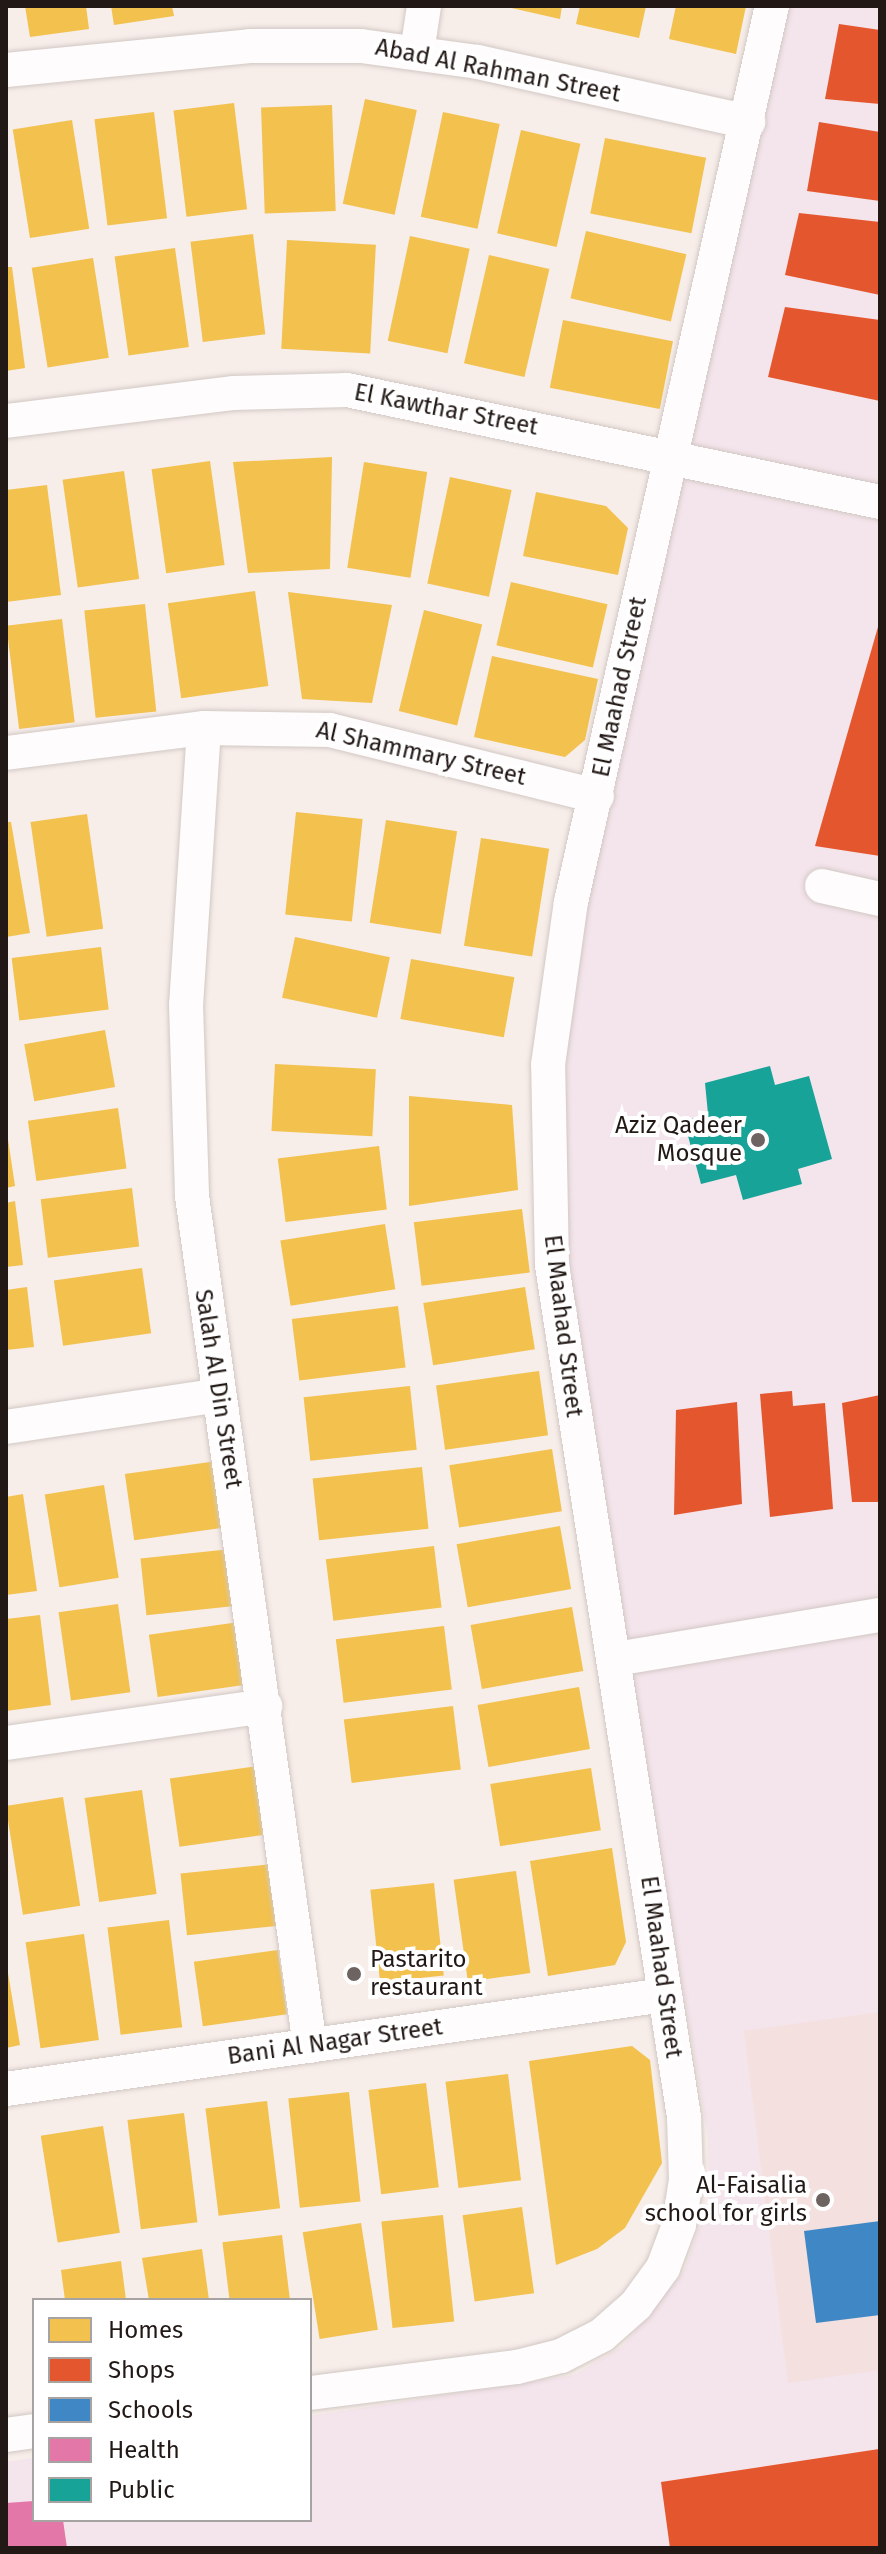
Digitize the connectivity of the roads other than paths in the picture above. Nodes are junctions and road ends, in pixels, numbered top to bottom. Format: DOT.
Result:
graph roads {
  1 [pos="424,6"];
  2 [pos="772,6"];
  3 [pos="417,52"];
  4 [pos="6,70"];
  5 [pos="748,122"];
  6 [pos="6,421"];
  7 [pos="670,458"];
  8 [pos="880,502"];
  9 [pos="204,728"];
  10 [pos="6,753"];
  11 [pos="597,796"];
  12 [pos="822,886"];
  13 [pos="880,899"];
  14 [pos="219,1395"];
  15 [pos="6,1427"];
  16 [pos="880,1615"];
  17 [pos="616,1659"];
  18 [pos="265,1706"];
  19 [pos="6,1743"];
  20 [pos="664,1995"];
  21 [pos="310,2046"];
  22 [pos="6,2089"];
  23 [pos="312,2393"];
  24 [pos="32,2431"];
  25 [pos="6,2435"];
  1 -- 3 [label="street"];
  2 -- 5 [label="street, El Maahad Street"];
  3 -- 4 [label="street, Abad Al Rahman Street"];
  3 -- 5 [label="street, Abad Al Rahman Street"];
  5 -- 7 [label="street, El Maahad Street"];
  6 -- 7 [label="street, El Kawthar Street"];
  7 -- 8 [label="street, El Kawthar Street"];
  7 -- 11 [label="street, El Maahad Street"];
  9 -- 10 [label="street, Al Shammary Street"];
  9 -- 11 [label="street, Al Shammary Street"];
  9 -- 14 [label="street, Salah Al Din Street"];
  11 -- 17 [label="street, El Maahad Street"];
  12 -- 13 [label="street"];
  14 -- 15 [label="street"];
  14 -- 18 [label="street, Salah Al Din Street"];
  16 -- 17 [label="street"];
  17 -- 20 [label="street, El Maahad Street"];
  18 -- 19 [label="street"];
  18 -- 21 [label="street, Salah Al Din Street"];
  20 -- 21 [label="street, Bani Al Nagar Street"];
  20 -- 23 [label="street, El Maahad Street"];
  21 -- 22 [label="street, Bani Al Nagar Street"];
  24 -- 25 [label="street"];
}
